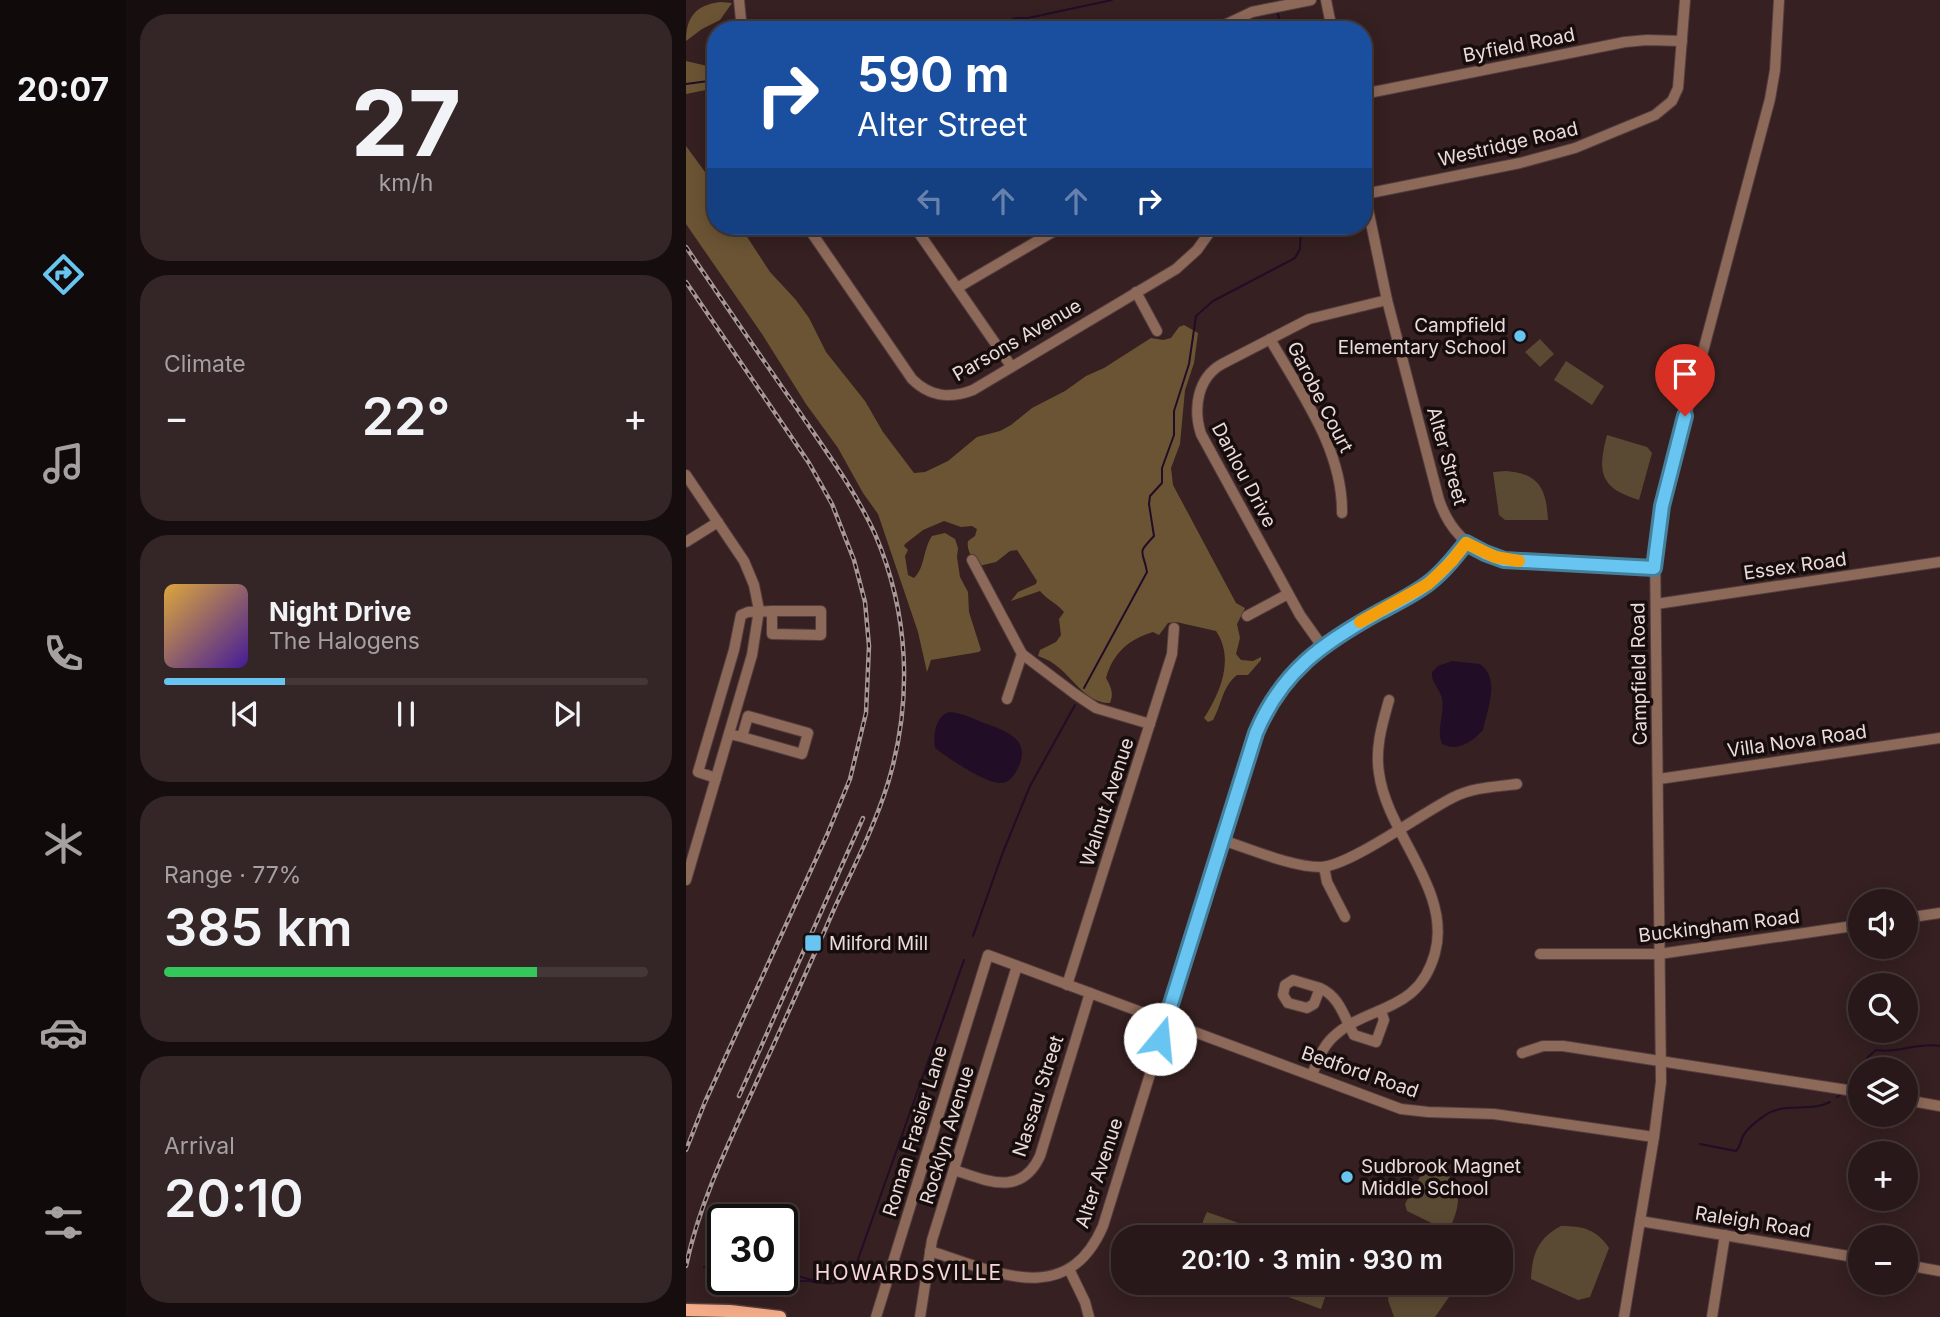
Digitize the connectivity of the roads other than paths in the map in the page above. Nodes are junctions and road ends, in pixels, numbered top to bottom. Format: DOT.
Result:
graph roads {
  1 [pos="739,0"];
  2 [pos="1311,0"];
  3 [pos="1326,0"];
  4 [pos="1685,0"];
  5 [pos="1779,0"];
  6 [pos="741,21"];
  7 [pos="1232,21"];
  8 [pos="1330,21"];
  9 [pos="1682,41"];
  10 [pos="1372,92"];
  11 [pos="1372,188"];
  12 [pos="1372,228"];
  13 [pos="813,235"];
  14 [pos="920,235"];
  15 [pos="1048,235"];
  16 [pos="1208,235"];
  17 [pos="957,288"];
  18 [pos="1136,292"];
  19 [pos="1387,300"];
  20 [pos="1157,331"];
  21 [pos="1270,339"];
  22 [pos="1011,366"];
  23 [pos="686,475"];
  24 [pos="1342,513"];
  25 [pos="718,522"];
  26 [pos="686,542"];
  27 [pos="1466,543"];
  28 [pos="972,560"];
  29 [pos="1940,562"];
  30 [pos="1654,568"];
  31 [pos="1288,594"];
  32 [pos="1656,604"];
  33 [pos="759,610"];
  34 [pos="772,611"];
  35 [pos="1247,616"];
  36 [pos="1174,628"];
  37 [pos="1322,646"];
  38 [pos="1022,654"];
  39 [pos="1007,699"];
  40 [pos="1389,700"];
  41 [pos="1150,724"];
  42 [pos="729,734"];
  43 [pos="742,737"];
  44 [pos="1940,738"];
  45 [pos="716,778"];
  46 [pos="1658,779"];
  47 [pos="1517,784"];
  48 [pos="1399,828"];
  49 [pos="1222,840"];
  50 [pos="1324,867"];
  51 [pos="686,880"];
  52 [pos="1940,913"];
  53 [pos="1918,916"];
  54 [pos="1345,917"];
  55 [pos="1848,927"];
  56 [pos="1540,954"];
  57 [pos="1659,954"];
  58 [pos="988,955"];
  59 [pos="1017,966"];
  60 [pos="1067,985"];
  61 [pos="1320,988"];
  62 [pos="1090,993"];
  63 [pos="1381,1011"];
  64 [pos="1166,1020"];
  65 [pos="1349,1026"];
  66 [pos="1522,1053"];
  67 [pos="1661,1060"];
  68 [pos="1312,1075"];
  69 [pos="1848,1091"];
  70 [pos="1918,1102"];
  71 [pos="1940,1105"];
  72 [pos="1654,1137"];
  73 [pos="954,1170"];
  74 [pos="1640,1222"];
  75 [pos="1725,1235"];
  76 [pos="930,1251"];
  77 [pos="1848,1256"];
  78 [pos="1918,1267"];
  79 [pos="1069,1269"];
  80 [pos="1940,1271"];
  81 [pos="686,1310"];
  82 [pos="780,1317"];
  83 [pos="876,1317"];
  84 [pos="920,1317"];
  85 [pos="1089,1317"];
  86 [pos="1624,1317"];
  87 [pos="1712,1317"];
  1 -- 6 [label="street"];
  2 -- 7 [label="street"];
  3 -- 8 [label="street"];
  4 -- 9 [label="street, Westridge Road"];
  5 -- 30 [label="street, Campfield Road"];
  9 -- 10 [label="street, Byfield Road"];
  9 -- 11 [label="street, Westridge Road"];
  12 -- 19 [label="street, Alter Street"];
  13 -- 22 [label="street, Parsons Avenue"];
  14 -- 17 [label="street"];
  15 -- 17 [label="street"];
  16 -- 18 [label="street, Parsons Avenue"];
  17 -- 22 [label="street"];
  18 -- 20 [label="street"];
  18 -- 22 [label="street, Parsons Avenue"];
  19 -- 21 [label="street, Danlou Drive"];
  19 -- 27 [label="street, Alter Street"];
  21 -- 24 [label="street, Garobe Court"];
  21 -- 31 [label="street, Danlou Drive"];
  23 -- 25 [label="street"];
  25 -- 26 [label="street"];
  25 -- 33 [label="street"];
  27 -- 30 [label="street, Alter Street"];
  27 -- 37 [label="street, Alter Avenue"];
  28 -- 38 [label="street"];
  29 -- 32 [label="street, Essex Road"];
  30 -- 32 [label="street, Campfield Road"];
  31 -- 35 [label="street"];
  31 -- 37 [label="street, Danlou Drive"];
  32 -- 46 [label="street, Campfield Road"];
  33 -- 34 [label="street"];
  33 -- 42 [label="street"];
  33 -- 45 [label="street"];
  34 -- 34 [label="street"];
  36 -- 41 [label="street, Walnut Avenue"];
  37 -- 49 [label="street, Alter Avenue"];
  38 -- 39 [label="street"];
  38 -- 41 [label="street"];
  40 -- 48 [label="street"];
  41 -- 60 [label="street, Walnut Avenue"];
  42 -- 43 [label="street"];
  42 -- 45 [label="street"];
  43 -- 43 [label="street"];
  44 -- 46 [label="street, Villa Nova Road"];
  45 -- 51 [label="street"];
  46 -- 57 [label="street, Campfield Road"];
  47 -- 48 [label="street"];
  48 -- 50 [label="street"];
  48 -- 63 [label="street"];
  49 -- 50 [label="street"];
  49 -- 64 [label="street, Alter Avenue"];
  50 -- 54 [label="street"];
  52 -- 53 [label="street"];
  55 -- 57 [label="street, Buckingham Road"];
  56 -- 57 [label="street, Buckingham Road"];
  57 -- 67 [label="street, Campfield Road"];
  58 -- 59 [label="street, Bedford Road"];
  58 -- 83 [label="street, Roman Frasier Lane"];
  59 -- 60 [label="street, Bedford Road"];
  59 -- 73 [label="street, Rocklyn Avenue"];
  60 -- 62 [label="street, Bedford Road"];
  61 -- 65 [label="street"];
  62 -- 64 [label="street, Bedford Road"];
  62 -- 73 [label="street, Nassau Street"];
  63 -- 65 [label="street"];
  63 -- 65 [label="street"];
  64 -- 68 [label="street, Bedford Road"];
  64 -- 79 [label="street, Alter Avenue"];
  65 -- 68 [label="street"];
  66 -- 67 [label="street"];
  67 -- 69 [label="street"];
  67 -- 72 [label="street, Campfield Road"];
  68 -- 72 [label="street, Bedford Road"];
  70 -- 71 [label="street"];
  72 -- 74 [label="street, Campfield Road"];
  73 -- 76 [label="street, Rocklyn Avenue"];
  74 -- 75 [label="street, Raleigh Road"];
  74 -- 86 [label="street, Campfield Road"];
  75 -- 77 [label="street, Raleigh Road"];
  75 -- 87 [label="street"];
  76 -- 79 [label="street"];
  76 -- 84 [label="street, Rocklyn Avenue"];
  78 -- 80 [label="street"];
  79 -- 85 [label="street"];
  81 -- 82 [label="main road"];
}
